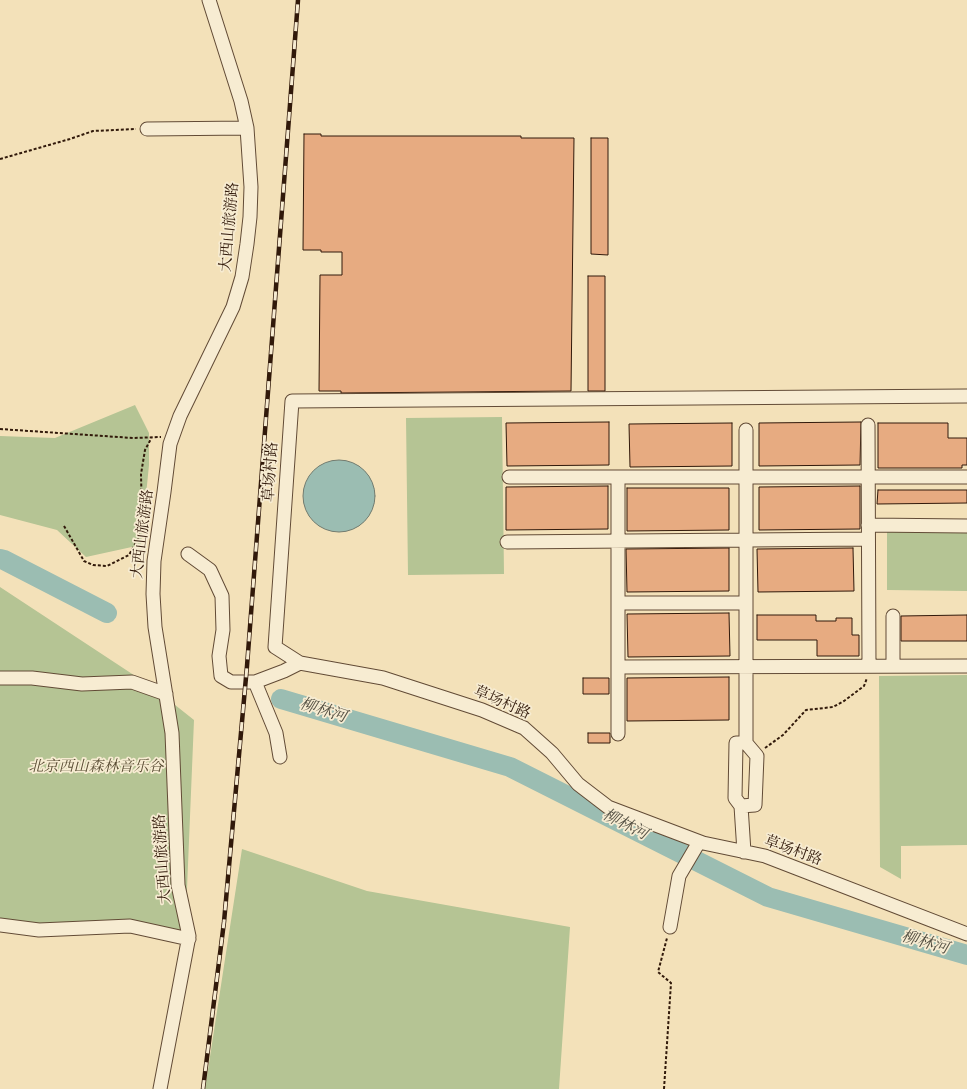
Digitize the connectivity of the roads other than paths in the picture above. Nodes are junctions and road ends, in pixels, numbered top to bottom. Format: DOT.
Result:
graph roads {
  1 [pos="209,0"];
  2 [pos="247,128"];
  3 [pos="147,129"];
  4 [pos="967,396"];
  5 [pos="868,425"];
  6 [pos="746,430"];
  7 [pos="509,477"];
  8 [pos="618,477"];
  9 [pos="746,477"];
  10 [pos="868,477"];
  11 [pos="967,477"];
  12 [pos="868,525"];
  13 [pos="967,526"];
  14 [pos="868,539"];
  15 [pos="746,540"];
  16 [pos="618,541"];
  17 [pos="507,542"];
  18 [pos="188,554"];
  19 [pos="618,603"];
  20 [pos="746,603"];
  21 [pos="893,616"];
  22 [pos="300,663"];
  23 [pos="869,666"];
  24 [pos="893,666"];
  25 [pos="967,666"];
  26 [pos="618,667"];
  27 [pos="746,667"];
  28 [pos="0,678"];
  29 [pos="255,682"];
  30 [pos="166,694"];
  31 [pos="618,734"];
  32 [pos="746,743"];
  33 [pos="280,757"];
  34 [pos="741,806"];
  35 [pos="697,845"];
  36 [pos="744,852"];
  37 [pos="0,925"];
  38 [pos="670,927"];
  39 [pos="967,934"];
  40 [pos="189,939"];
  41 [pos="160,1089"];
  1 -- 2 [label="street, 大西山旅游路"];
  2 -- 3 [label="street"];
  2 -- 30 [label="street, 大西山旅游路"];
  4 -- 22 [label="street, 草场村路"];
  5 -- 10 [label="street"];
  6 -- 9 [label="street"];
  7 -- 8 [label="street"];
  8 -- 9 [label="street"];
  8 -- 16 [label="street"];
  9 -- 10 [label="street"];
  9 -- 15 [label="street"];
  10 -- 11 [label="street"];
  10 -- 12 [label="street"];
  12 -- 13 [label="street"];
  12 -- 14 [label="street"];
  14 -- 15 [label="street"];
  14 -- 23 [label="street"];
  15 -- 16 [label="street"];
  15 -- 20 [label="street"];
  16 -- 17 [label="street"];
  16 -- 19 [label="street"];
  18 -- 29 [label="street"];
  19 -- 20 [label="street"];
  19 -- 26 [label="street"];
  20 -- 27 [label="street"];
  21 -- 24 [label="street"];
  22 -- 29 [label="street"];
  22 -- 35 [label="street, 草场村路"];
  23 -- 24 [label="street"];
  23 -- 27 [label="street"];
  24 -- 25 [label="street"];
  26 -- 27 [label="street"];
  26 -- 31 [label="street"];
  27 -- 32 [label="street"];
  28 -- 30 [label="street"];
  29 -- 33 [label="street"];
  30 -- 40 [label="street, 大西山旅游路"];
  32 -- 34 [label="street"];
  32 -- 34 [label="street"];
  34 -- 36 [label="street"];
  35 -- 36 [label="street, 草场村路"];
  35 -- 38 [label="street"];
  36 -- 39 [label="street, 草场村路"];
  37 -- 40 [label="street"];
  40 -- 41 [label="street, 大西山旅游路"];
}
